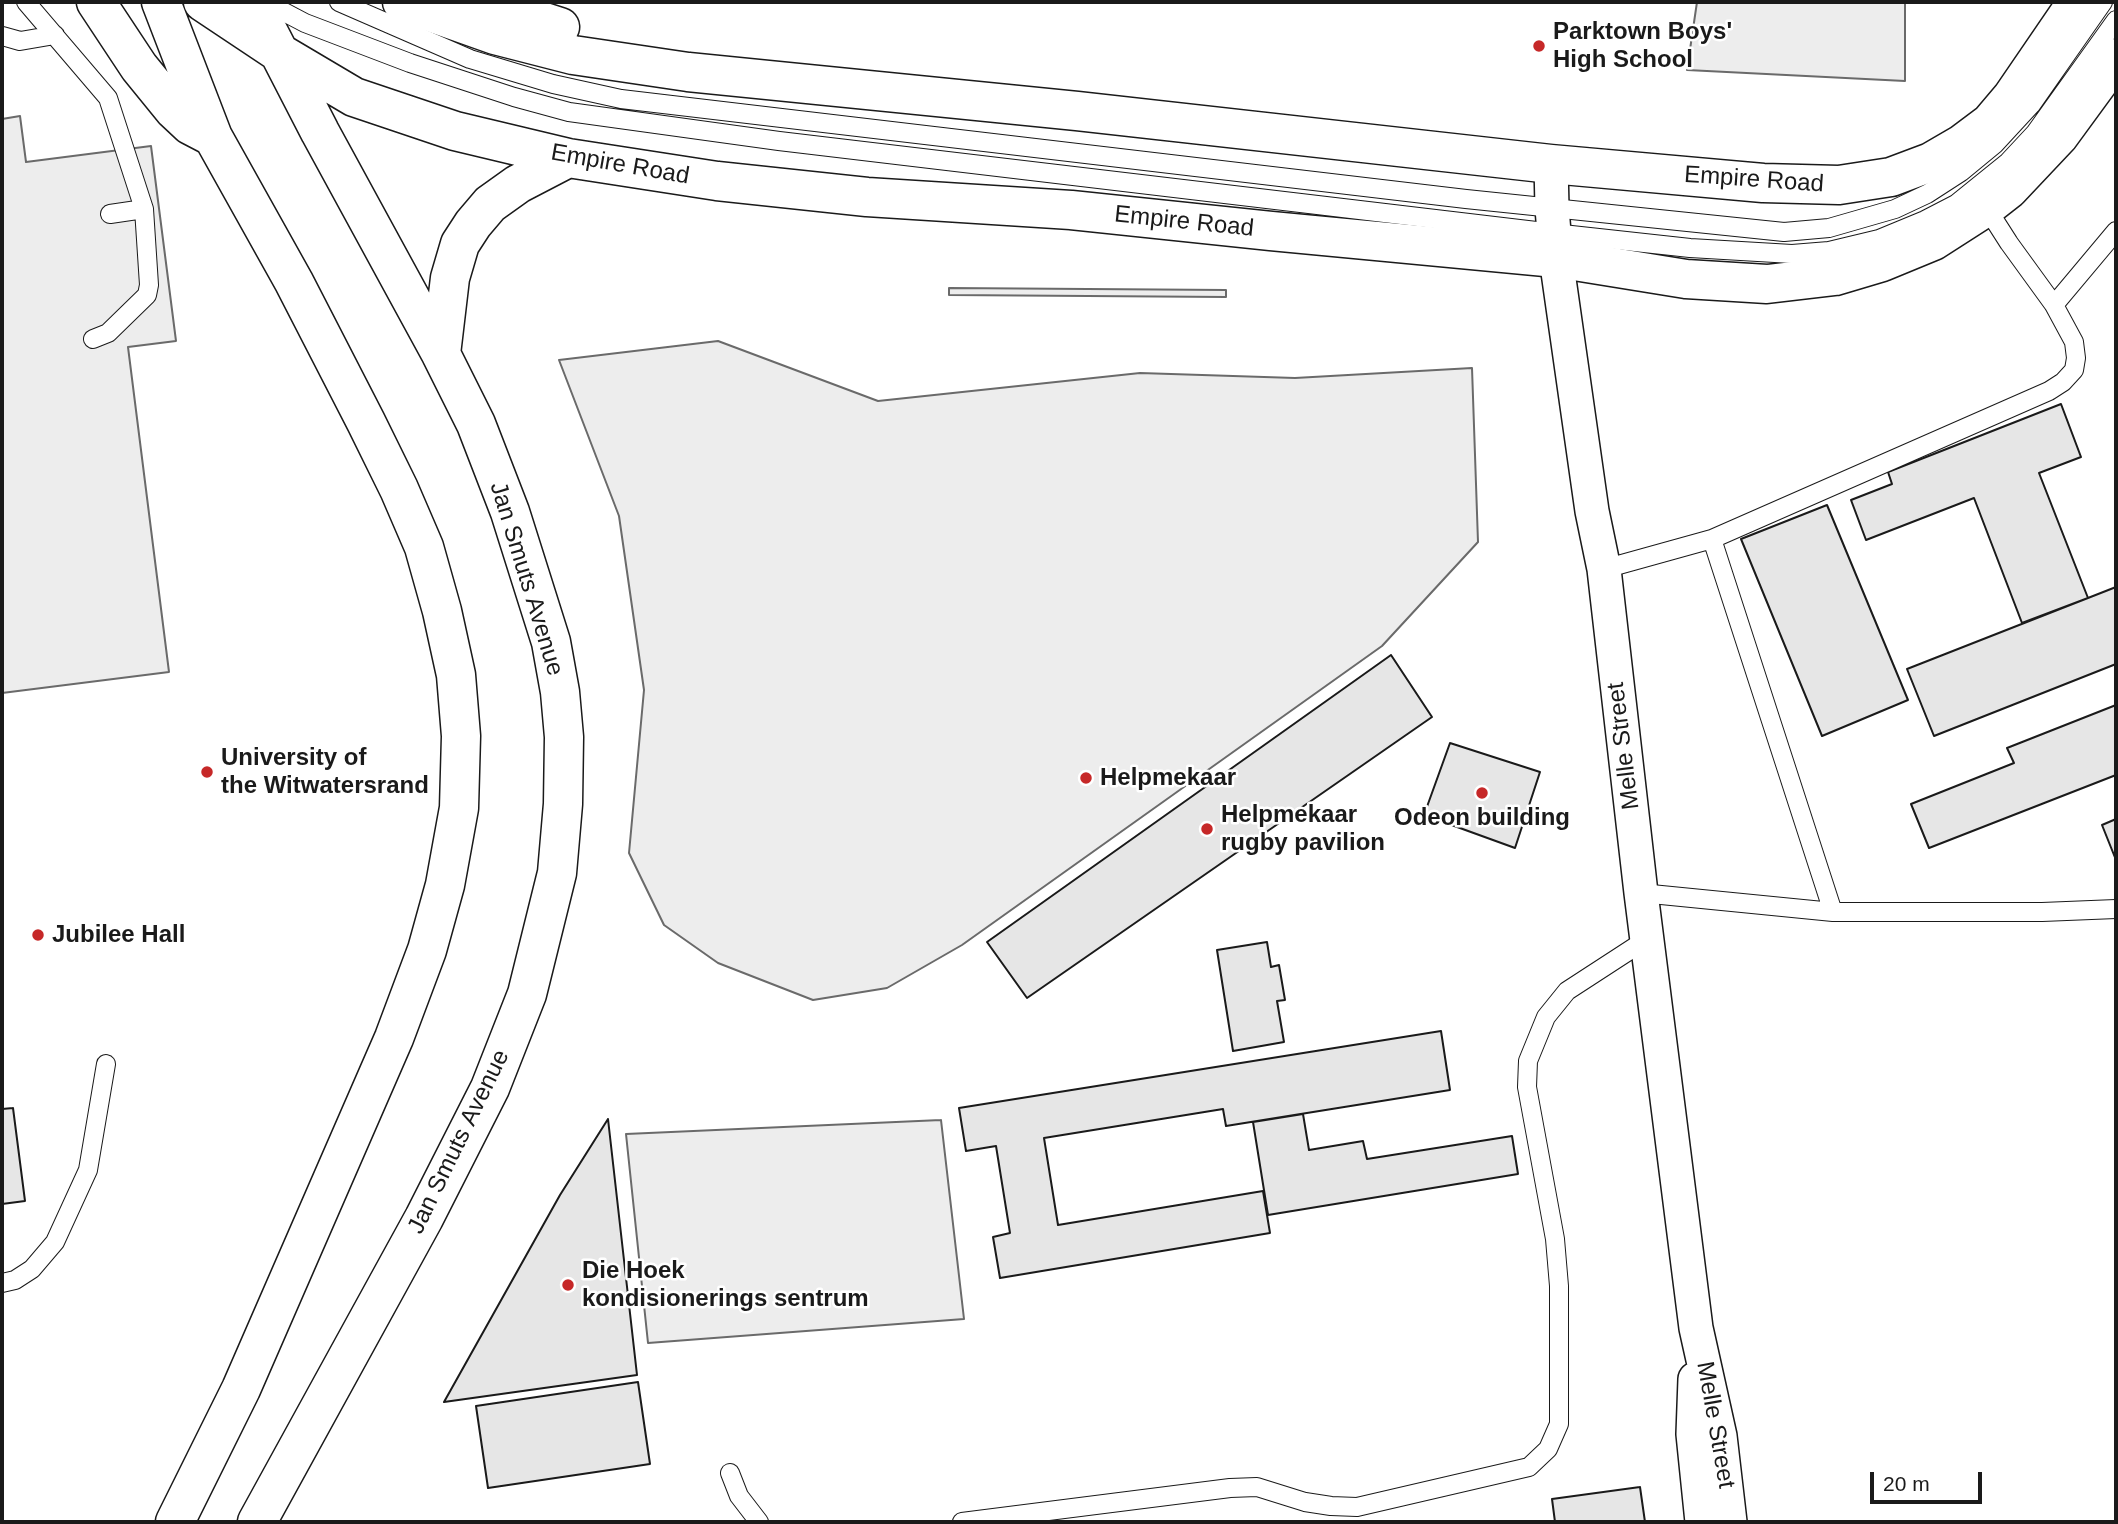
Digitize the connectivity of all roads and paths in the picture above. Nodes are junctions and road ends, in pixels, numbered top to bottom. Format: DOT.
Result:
graph roads {
  1 [pos="26,2"];
  2 [pos="96,2"];
  3 [pos="161,2"];
  4 [pos="203,2"];
  5 [pos="253,2"];
  6 [pos="265,2"];
  7 [pos="339,2"];
  8 [pos="402,2"];
  9 [pos="482,2"];
  10 [pos="2077,2"];
  11 [pos="2103,2"];
  12 [pos="2116,20"];
  13 [pos="55,35"];
  14 [pos="2,36"];
  15 [pos="278,52"];
  16 [pos="2116,58"];
  17 [pos="688,72"];
  18 [pos="213,137"];
  19 [pos="568,158"];
  20 [pos="1551,164"];
  21 [pos="1986,207"];
  22 [pos="144,209"];
  23 [pos="110,214"];
  24 [pos="2116,231"];
  25 [pos="1554,233"];
  26 [pos="2054,306"];
  27 [pos="93,339"];
  28 [pos="441,354"];
  29 [pos="1712,539"];
  30 [pos="1604,569"];
  31 [pos="1642,893"];
  32 [pos="2116,909"];
  33 [pos="1833,912"];
  34 [pos="1647,939"];
  35 [pos="106,1064"];
  36 [pos="2,1283"];
  37 [pos="1696,1328"];
  38 [pos="730,1473"];
  39 [pos="175,1522"];
  40 [pos="257,1522"];
  41 [pos="759,1522"];
  42 [pos="962,1522"];
  43 [pos="1702,1522"];
  44 [pos="1730,1522"];
  1 -- 13 [label="lane"];
  2 -- 18 [label="main road"];
  3 -- 18 [label="main road"];
  4 -- 15 [label="main road, Empire Road"];
  5 -- 15 [label="main road, Jan Smuts Avenue"];
  6 -- 25 [label="lane"];
  7 -- 25 [label="lane"];
  8 -- 17 [label="main road, Empire Road"];
  9 -- 17 [label="main road"];
  10 -- 20 [label="main road, Empire Road"];
  11 -- 25 [label="lane"];
  12 -- 25 [label="lane"];
  13 -- 14 [label="lane"];
  13 -- 22 [label="lane"];
  15 -- 19 [label="main road, Empire Road"];
  15 -- 28 [label="main road, Jan Smuts Avenue"];
  16 -- 21 [label="main road, Empire Road"];
  17 -- 20 [label="main road, Empire Road"];
  18 -- 39 [label="main road"];
  19 -- 25 [label="main road, Empire Road"];
  19 -- 28 [label="main road"];
  20 -- 25 [label="street, Melle Street"];
  21 -- 25 [label="main road, Empire Road"];
  21 -- 26 [label="lane"];
  22 -- 23 [label="lane"];
  22 -- 27 [label="lane"];
  24 -- 26 [label="lane"];
  25 -- 30 [label="street, Melle Street"];
  26 -- 29 [label="lane"];
  28 -- 40 [label="main road, Jan Smuts Avenue"];
  29 -- 30 [label="lane"];
  29 -- 33 [label="lane"];
  30 -- 31 [label="street, Melle Street"];
  31 -- 33 [label="lane"];
  31 -- 34 [label="street, Melle Street"];
  32 -- 33 [label="lane"];
  34 -- 37 [label="street, Melle Street"];
  34 -- 42 [label="lane"];
  35 -- 36 [label="lane"];
  37 -- 43 [label="street, Melle Street"];
  37 -- 44 [label="street, Melle Street"];
  38 -- 41 [label="lane"];
}
